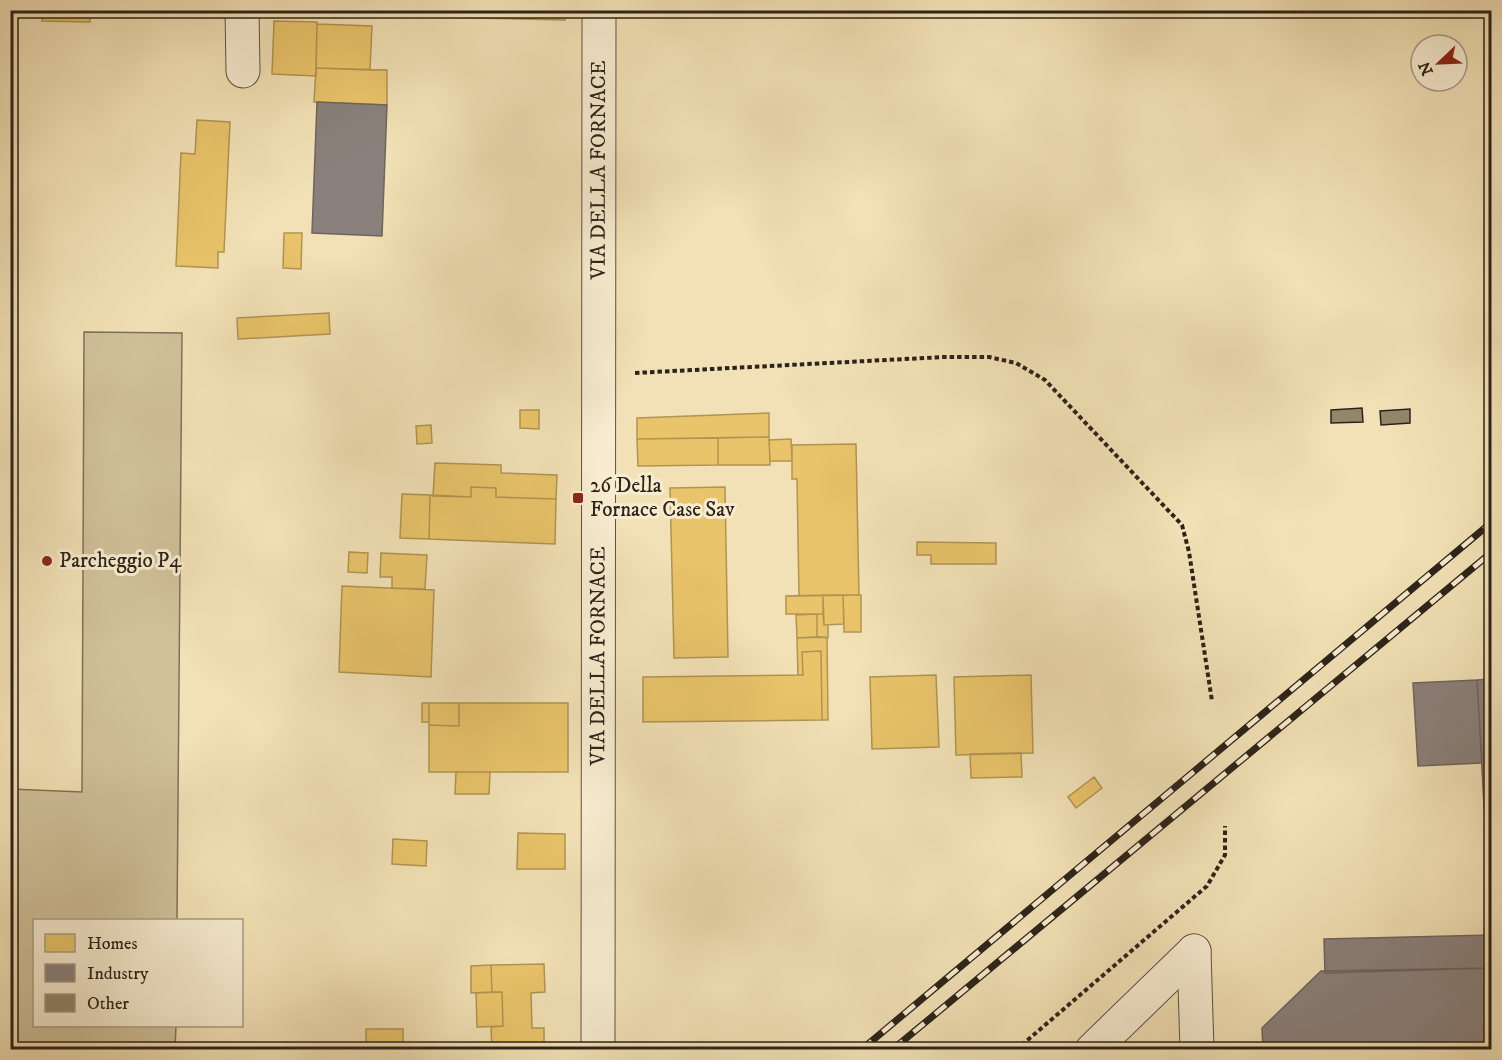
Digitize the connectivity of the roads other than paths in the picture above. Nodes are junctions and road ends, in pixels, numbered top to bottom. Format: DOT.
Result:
graph roads {
  1 [pos="242,10"];
  2 [pos="599,10"];
  3 [pos="243,71"];
  4 [pos="598,1050"];
  5 [pos="1092,1050"];
  6 [pos="1197,1050"];
  1 -- 3 [label="street"];
  2 -- 4 [label="street, VIA DELLA FORNACE"];
  5 -- 6 [label="street"];
}
